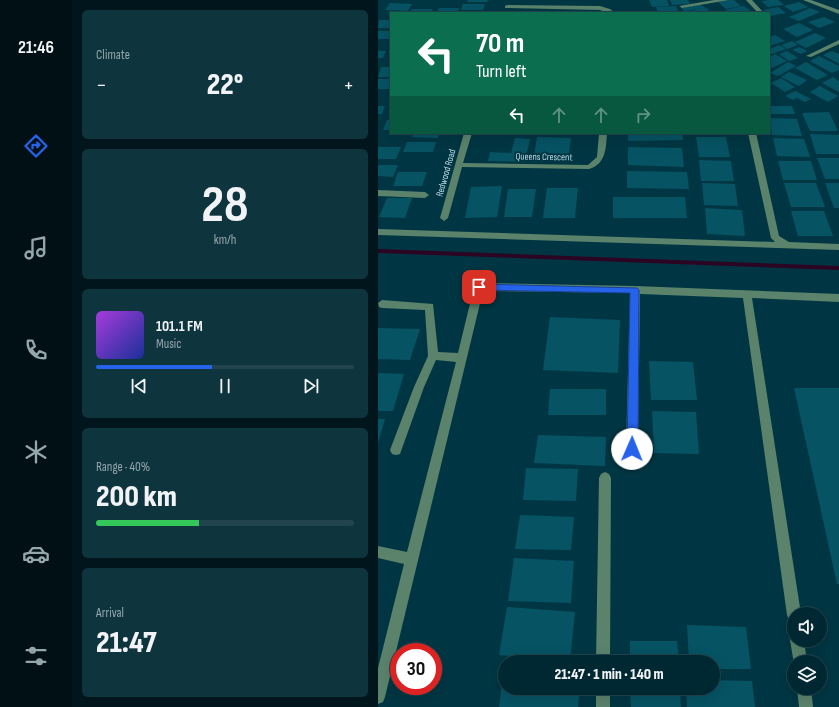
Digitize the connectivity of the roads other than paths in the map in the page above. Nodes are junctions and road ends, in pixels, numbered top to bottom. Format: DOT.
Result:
graph roads {
  1 [pos="509,0"];
  2 [pos="726,0"];
  3 [pos="749,0"];
  4 [pos="806,0"];
  5 [pos="682,6"];
  6 [pos="506,10"];
  7 [pos="611,12"];
  8 [pos="760,12"];
  9 [pos="839,12"];
  10 [pos="839,42"];
  11 [pos="809,56"];
  12 [pos="468,134"];
  13 [pos="603,134"];
  14 [pos="752,134"];
  15 [pos="458,165"];
  16 [pos="378,193"];
  17 [pos="425,195"];
  18 [pos="444,218"];
  19 [pos="378,232"];
  20 [pos="787,245"];
  21 [pos="839,247"];
  22 [pos="634,290"];
  23 [pos="747,295"];
  24 [pos="839,298"];
  25 [pos="382,304"];
  26 [pos="433,356"];
  27 [pos="462,358"];
  28 [pos="632,449"];
  29 [pos="396,450"];
  30 [pos="605,478"];
  31 [pos="378,552"];
  32 [pos="412,559"];
  33 [pos="793,607"];
  34 [pos="603,655"];
  35 [pos="382,664"];
  36 [pos="603,695"];
  37 [pos="805,695"];
  38 [pos="378,697"];
  39 [pos="603,707"];
  40 [pos="806,707"];
  1 -- 6 [label="street"];
  2 -- 5 [label="street"];
  3 -- 8 [label="street"];
  4 -- 9 [label="street"];
  6 -- 7 [label="street"];
  10 -- 11 [label="street"];
  12 -- 15 [label="street, Redwood Road"];
  13 -- 15 [label="street, Queens Crescent"];
  14 -- 20 [label="street"];
  15 -- 18 [label="street, Redwood Road"];
  16 -- 17 [label="street"];
  19 -- 20 [label="street"];
  20 -- 21 [label="street"];
  22 -- 23 [label="street"];
  22 -- 27 [label="street"];
  22 -- 28 [label="street"];
  23 -- 24 [label="street"];
  23 -- 33 [label="street"];
  25 -- 26 [label="street"];
  26 -- 27 [label="street"];
  26 -- 29 [label="street"];
  27 -- 32 [label="street"];
  30 -- 34 [label="street"];
  31 -- 32 [label="street"];
  32 -- 35 [label="street"];
  35 -- 38 [label="street"];
  36 -- 39 [label="street"];
  37 -- 40 [label="street"];
}
